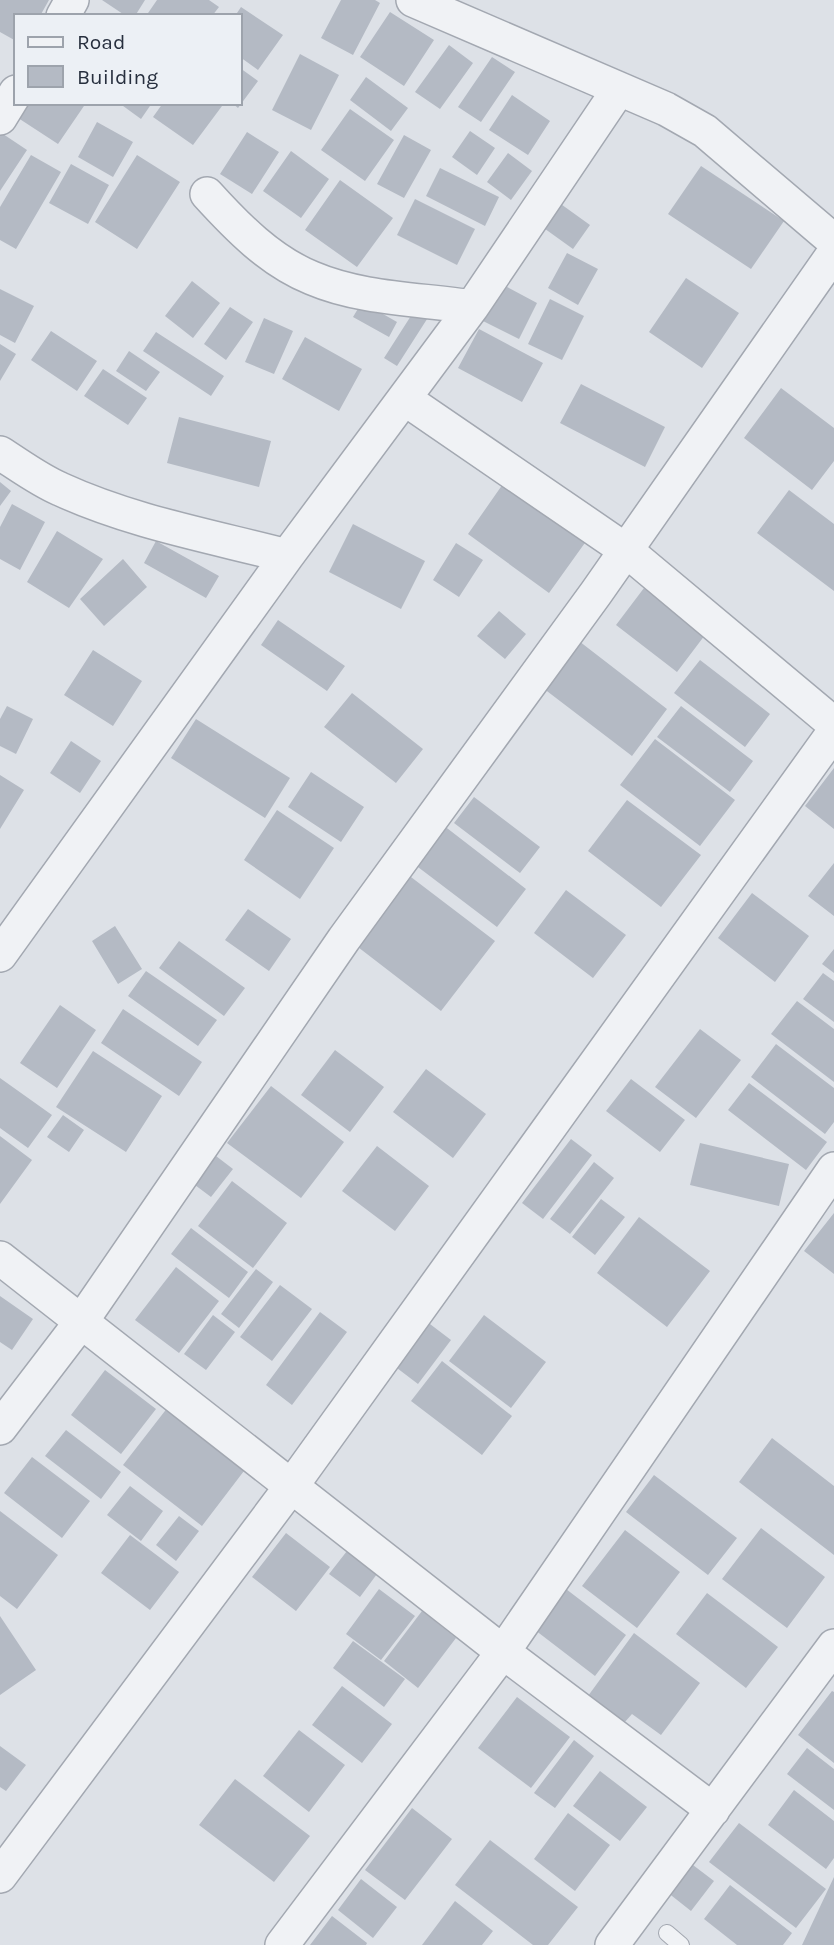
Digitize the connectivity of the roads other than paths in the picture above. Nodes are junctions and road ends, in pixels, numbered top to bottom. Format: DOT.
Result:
graph roads {
  1 [pos="413,0"];
  2 [pos="619,89"];
  3 [pos="14,95"];
  4 [pos="0,118"];
  5 [pos="206,194"];
  6 [pos="834,241"];
  7 [pos="834,253"];
  8 [pos="472,307"];
  9 [pos="405,399"];
  10 [pos="0,453"];
  11 [pos="626,551"];
  12 [pos="287,556"];
  13 [pos="834,724"];
  14 [pos="834,732"];
  15 [pos="0,955"];
  16 [pos="834,1169"];
  17 [pos="0,1258"];
  18 [pos="81,1322"];
  19 [pos="0,1428"];
  20 [pos="293,1484"];
  21 [pos="834,1646"];
  22 [pos="503,1652"];
  23 [pos="713,1810"];
  24 [pos="0,1877"];
  25 [pos="667,1933"];
  26 [pos="282,1945"];
  27 [pos="612,1945"];
  28 [pos="681,1945"];
  1 -- 2 [label="street"];
  2 -- 6 [label="street"];
  2 -- 8 [label="street"];
  3 -- 4 [label="street"];
  5 -- 8 [label="street"];
  7 -- 11 [label="street"];
  8 -- 9 [label="street"];
  9 -- 11 [label="street"];
  9 -- 12 [label="street"];
  10 -- 12 [label="street"];
  11 -- 13 [label="street"];
  11 -- 18 [label="street"];
  12 -- 15 [label="street"];
  14 -- 20 [label="street"];
  16 -- 22 [label="street"];
  17 -- 18 [label="street"];
  18 -- 19 [label="street"];
  18 -- 20 [label="street"];
  20 -- 22 [label="street"];
  20 -- 24 [label="street"];
  21 -- 23 [label="street"];
  22 -- 23 [label="street"];
  22 -- 26 [label="street"];
  23 -- 27 [label="street"];
  25 -- 28 [label="lane"];
}
